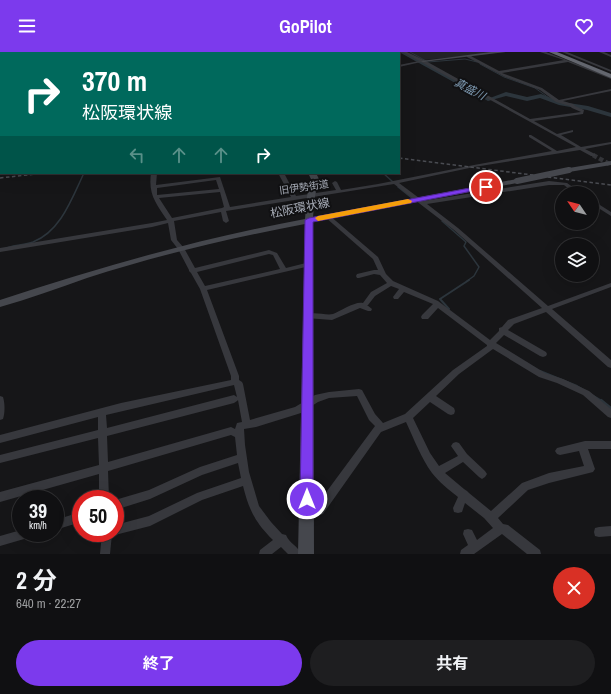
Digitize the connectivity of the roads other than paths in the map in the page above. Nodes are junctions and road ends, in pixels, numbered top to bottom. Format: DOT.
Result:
graph roads {
  1 [pos="404,52"];
  2 [pos="504,52"];
  3 [pos="542,52"];
  4 [pos="552,52"];
  5 [pos="564,52"];
  6 [pos="601,52"];
  7 [pos="468,56"];
  8 [pos="611,56"];
  9 [pos="568,60"];
  10 [pos="425,61"];
  11 [pos="400,66"];
  12 [pos="611,71"];
  13 [pos="499,72"];
  14 [pos="611,77"];
  15 [pos="611,90"];
  16 [pos="558,101"];
  17 [pos="530,120"];
  18 [pos="572,132"];
  19 [pos="557,135"];
  20 [pos="531,136"];
  21 [pos="611,143"];
  22 [pos="581,148"];
  23 [pos="556,152"];
  24 [pos="593,155"];
  25 [pos="611,163"];
  26 [pos="154,174"];
  27 [pos="282,174"];
  28 [pos="313,174"];
  29 [pos="335,183"];
  30 [pos="396,183"];
  31 [pos="568,186"];
  32 [pos="154,187"];
  33 [pos="222,190"];
  34 [pos="340,192"];
  35 [pos="311,196"];
  36 [pos="155,197"];
  37 [pos="294,198"];
  38 [pos="420,201"];
  39 [pos="599,206"];
  40 [pos="223,210"];
  41 [pos="611,214"];
  42 [pos="327,216"];
  43 [pos="309,220"];
  44 [pos="171,221"];
  45 [pos="226,221"];
  46 [pos="181,248"];
  47 [pos="2,251"];
  48 [pos="310,264"];
  49 [pos="284,270"];
  50 [pos="192,271"];
  51 [pos="382,273"];
  52 [pos="359,276"];
  53 [pos="392,283"];
  54 [pos="611,285"];
  55 [pos="203,289"];
  56 [pos="403,289"];
  57 [pos="396,297"];
  58 [pos="0,304"];
  59 [pos="437,304"];
  60 [pos="547,309"];
  61 [pos="309,316"];
  62 [pos="425,317"];
  63 [pos="502,330"];
  64 [pos="491,344"];
  65 [pos="543,354"];
  66 [pos="611,366"];
  67 [pos="235,382"];
  68 [pos="430,397"];
  69 [pos="234,399"];
  70 [pos="0,402"];
  71 [pos="307,404"];
  72 [pos="450,411"];
  73 [pos="102,412"];
  74 [pos="611,414"];
  75 [pos="0,416"];
  76 [pos="408,418"];
  77 [pos="247,424"];
  78 [pos="381,427"];
  79 [pos="103,432"];
  80 [pos="239,434"];
  81 [pos="0,439"];
  82 [pos="586,445"];
  83 [pos="611,445"];
  84 [pos="456,446"];
  85 [pos="560,451"];
  86 [pos="464,457"];
  87 [pos="241,458"];
  88 [pos="0,459"];
  89 [pos="104,468"];
  90 [pos="438,472"];
  91 [pos="482,474"];
  92 [pos="247,480"];
  93 [pos="104,490"];
  94 [pos="464,494"];
  95 [pos="0,497"];
  96 [pos="124,502"];
  97 [pos="458,508"];
  98 [pos="306,514"];
  99 [pos="492,517"];
  100 [pos="124,528"];
  101 [pos="501,529"];
  102 [pos="599,532"];
  103 [pos="611,532"];
  104 [pos="468,534"];
  105 [pos="12,537"];
  106 [pos="282,540"];
  107 [pos="0,541"];
  108 [pos="106,542"];
  109 [pos="475,546"];
  110 [pos="105,554"];
  111 [pos="264,554"];
  112 [pos="296,554"];
  113 [pos="306,554"];
  114 [pos="465,554"];
  115 [pos="536,554"];
  1 -- 10 [label="street"];
  2 -- 7 [label="main road"];
  3 -- 9 [label="street"];
  4 -- 14 [label="highway"];
  5 -- 12 [label="street"];
  6 -- 8 [label="street"];
  7 -- 10 [label="main road"];
  7 -- 13 [label="street"];
  9 -- 13 [label="street"];
  9 -- 14 [label="street"];
  10 -- 11 [label="street"];
  10 -- 17 [label="street"];
  13 -- 16 [label="street"];
  15 -- 16 [label="street"];
  16 -- 17 [label="street"];
  17 -- 19 [label="street"];
  18 -- 19 [label="street"];
  19 -- 22 [label="street"];
  20 -- 23 [label="street"];
  21 -- 22 [label="street, 旧伊勢街道"];
  22 -- 23 [label="street, 旧伊勢街道"];
  22 -- 24 [label="street"];
  23 -- 30 [label="street, 旧伊勢街道"];
  25 -- 38 [label="main road, 松阪環状線, bridge"];
  26 -- 32 [label="street"];
  27 -- 37 [label="street"];
  28 -- 35 [label="main road"];
  29 -- 34 [label="street"];
  30 -- 34 [label="street, 旧伊勢街道"];
  30 -- 38 [label="street"];
  31 -- 38 [label="street"];
  32 -- 33 [label="street"];
  32 -- 36 [label="street"];
  33 -- 36 [label="street"];
  33 -- 40 [label="street"];
  34 -- 35 [label="street, 旧伊勢街道"];
  35 -- 37 [label="street, 旧伊勢街道"];
  35 -- 43 [label="main road"];
  36 -- 44 [label="street"];
  37 -- 40 [label="street, 旧伊勢街道"];
  38 -- 42 [label="main road, 松阪環状線"];
  38 -- 60 [label="street"];
  39 -- 41 [label="street"];
  40 -- 44 [label="street, 旧伊勢街道"];
  40 -- 45 [label="street"];
  42 -- 43 [label="main road, 松阪環状線"];
  42 -- 51 [label="street"];
  43 -- 46 [label="main road, 松阪環状線"];
  43 -- 48 [label="main road"];
  44 -- 46 [label="street"];
  44 -- 47 [label="street, 旧伊勢街道"];
  46 -- 50 [label="street"];
  46 -- 58 [label="main road, 松阪環状線"];
  48 -- 49 [label="street"];
  48 -- 61 [label="main road"];
  49 -- 50 [label="street"];
  49 -- 55 [label="street"];
  50 -- 55 [label="street"];
  51 -- 52 [label="street"];
  51 -- 53 [label="street"];
  53 -- 56 [label="street"];
  53 -- 61 [label="street"];
  54 -- 60 [label="street"];
  55 -- 67 [label="street"];
  56 -- 57 [label="street"];
  56 -- 59 [label="street"];
  59 -- 62 [label="street"];
  59 -- 64 [label="street"];
  60 -- 63 [label="street"];
  60 -- 66 [label="street"];
  61 -- 71 [label="main road"];
  63 -- 64 [label="street"];
  63 -- 65 [label="street"];
  64 -- 68 [label="street"];
  64 -- 74 [label="street"];
  67 -- 73 [label="street"];
  67 -- 77 [label="street"];
  68 -- 72 [label="street"];
  68 -- 76 [label="street"];
  69 -- 79 [label="street"];
  70 -- 75 [label="street"];
  71 -- 77 [label="street"];
  71 -- 78 [label="street"];
  71 -- 98 [label="main road"];
  73 -- 79 [label="street"];
  73 -- 81 [label="street"];
  76 -- 78 [label="street"];
  76 -- 90 [label="street"];
  77 -- 80 [label="street"];
  78 -- 98 [label="street"];
  79 -- 88 [label="street"];
  79 -- 89 [label="street"];
  80 -- 87 [label="street"];
  80 -- 89 [label="street"];
  82 -- 83 [label="street"];
  82 -- 85 [label="street"];
  82 -- 99 [label="street"];
  84 -- 86 [label="street"];
  86 -- 90 [label="street"];
  86 -- 91 [label="street"];
  87 -- 92 [label="street"];
  87 -- 96 [label="street"];
  89 -- 93 [label="street"];
  89 -- 95 [label="street"];
  90 -- 94 [label="street"];
  92 -- 100 [label="street"];
  92 -- 106 [label="street"];
  94 -- 97 [label="street"];
  94 -- 99 [label="street"];
  98 -- 113 [label="main road"];
  99 -- 101 [label="street"];
  101 -- 109 [label="street"];
  101 -- 115 [label="street"];
  102 -- 103 [label="street"];
  104 -- 109 [label="street"];
  105 -- 107 [label="street"];
  106 -- 111 [label="street"];
  106 -- 112 [label="street"];
  108 -- 110 [label="street"];
  109 -- 114 [label="street"];
}
